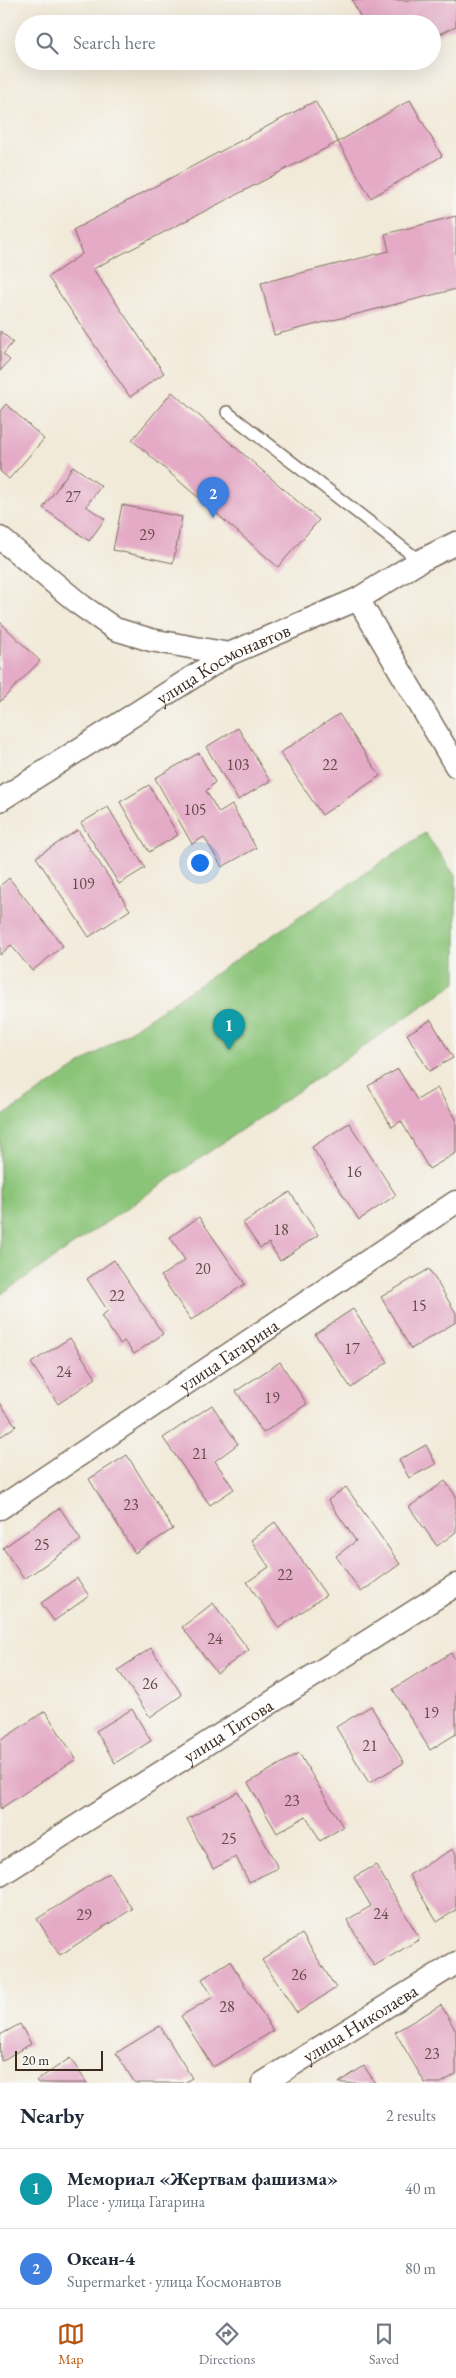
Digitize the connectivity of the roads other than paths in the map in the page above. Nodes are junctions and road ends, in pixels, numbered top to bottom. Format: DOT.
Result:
graph roads {
  1 [pos="227,412"];
  2 [pos="0,538"];
  3 [pos="456,543"];
  4 [pos="420,561"];
  5 [pos="358,599"];
  6 [pos="229,654"];
  7 [pos="456,766"];
  8 [pos="0,800"];
  9 [pos="456,1202"];
  10 [pos="0,1508"];
  11 [pos="456,1585"];
  12 [pos="0,1875"];
  13 [pos="456,1963"];
  14 [pos="263,2083"];
  1 -- 4 [label="lane"];
  2 -- 6 [label="street"];
  3 -- 4 [label="street, улица Космонавтов"];
  4 -- 5 [label="street, улица Космонавтов"];
  5 -- 6 [label="street, улица Космонавтов"];
  5 -- 7 [label="street"];
  6 -- 8 [label="street, улица Космонавтов"];
  9 -- 10 [label="street, улица Гагарина"];
  11 -- 12 [label="street, улица Титова"];
  13 -- 14 [label="street, улица Николаева"];
}
